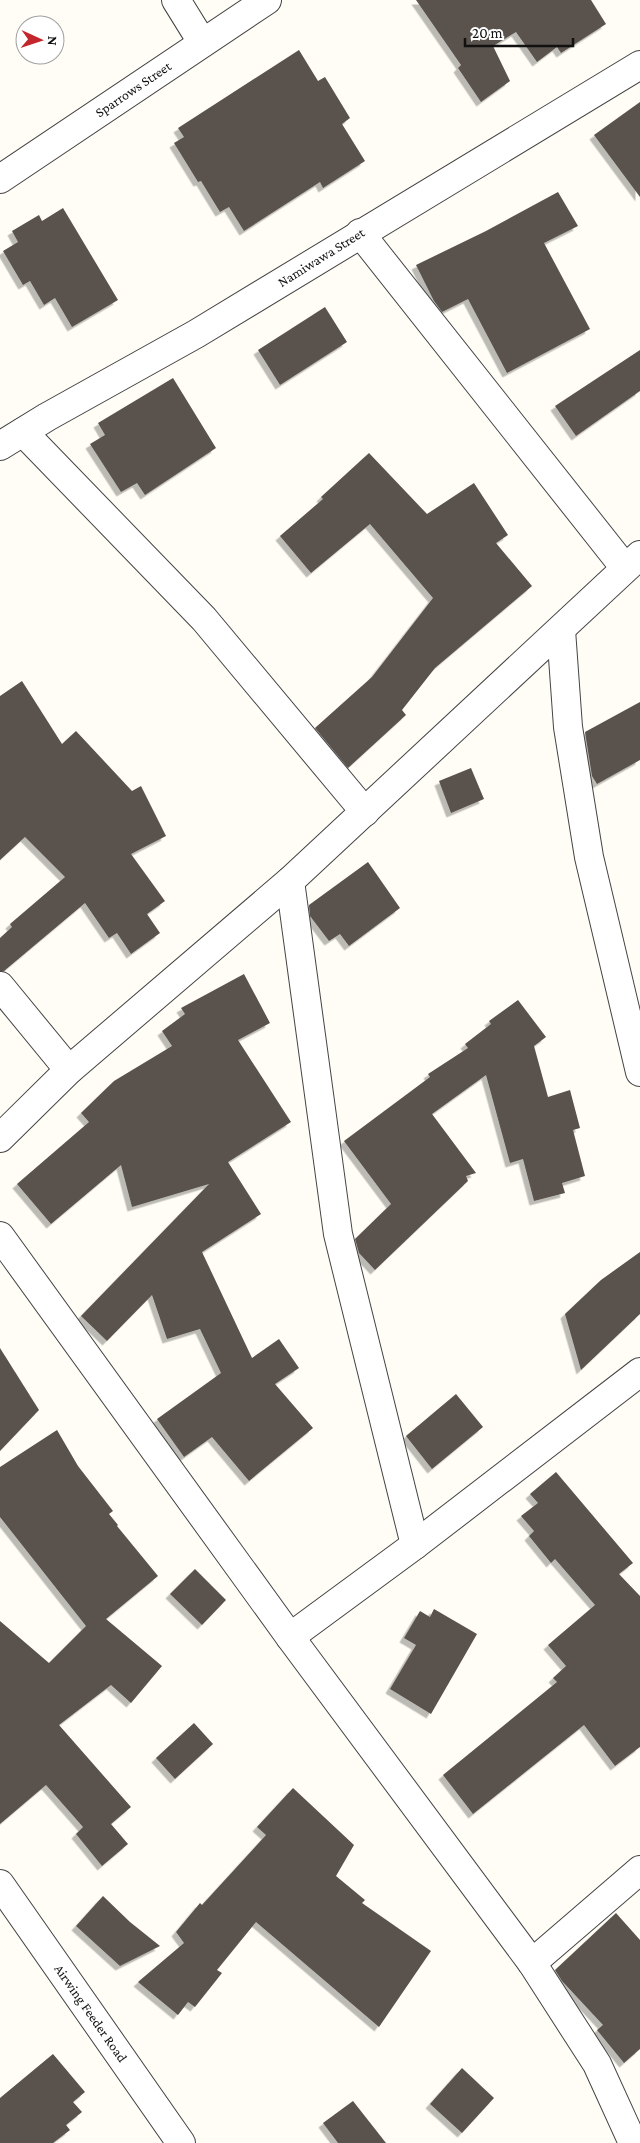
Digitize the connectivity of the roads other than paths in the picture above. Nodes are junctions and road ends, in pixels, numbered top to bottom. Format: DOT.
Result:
graph roads {
  1 [pos="176,0"];
  2 [pos="267,0"];
  3 [pos="202,42"];
  4 [pos="640,65"];
  5 [pos="0,179"];
  6 [pos="360,233"];
  7 [pos="23,432"];
  8 [pos="0,446"];
  9 [pos="632,562"];
  10 [pos="561,630"];
  11 [pos="364,812"];
  12 [pos="290,881"];
  13 [pos="0,986"];
  14 [pos="69,1070"];
  15 [pos="640,1072"];
  16 [pos="0,1138"];
  17 [pos="0,1236"];
  18 [pos="640,1372"];
  19 [pos="415,1545"];
  20 [pos="290,1637"];
  21 [pos="640,1870"];
  22 [pos="0,1884"];
  23 [pos="532,1963"];
  24 [pos="181,2143"];
  25 [pos="633,2143"];
  1 -- 3 [label="street"];
  2 -- 3 [label="street, Sparrows Street"];
  3 -- 5 [label="street, Sparrows Street"];
  4 -- 6 [label="street, Namiwawa Street"];
  6 -- 7 [label="street, Namiwawa Street"];
  6 -- 9 [label="street"];
  7 -- 8 [label="street, Namiwawa Street"];
  7 -- 11 [label="street"];
  9 -- 10 [label="street"];
  10 -- 11 [label="street"];
  10 -- 15 [label="street"];
  11 -- 12 [label="street"];
  12 -- 14 [label="street"];
  12 -- 19 [label="street"];
  13 -- 14 [label="street"];
  14 -- 16 [label="street"];
  17 -- 20 [label="street"];
  18 -- 19 [label="street"];
  19 -- 20 [label="street"];
  20 -- 23 [label="street"];
  21 -- 23 [label="street"];
  22 -- 24 [label="street, Airwing Feeder Road"];
  23 -- 25 [label="street"];
}
